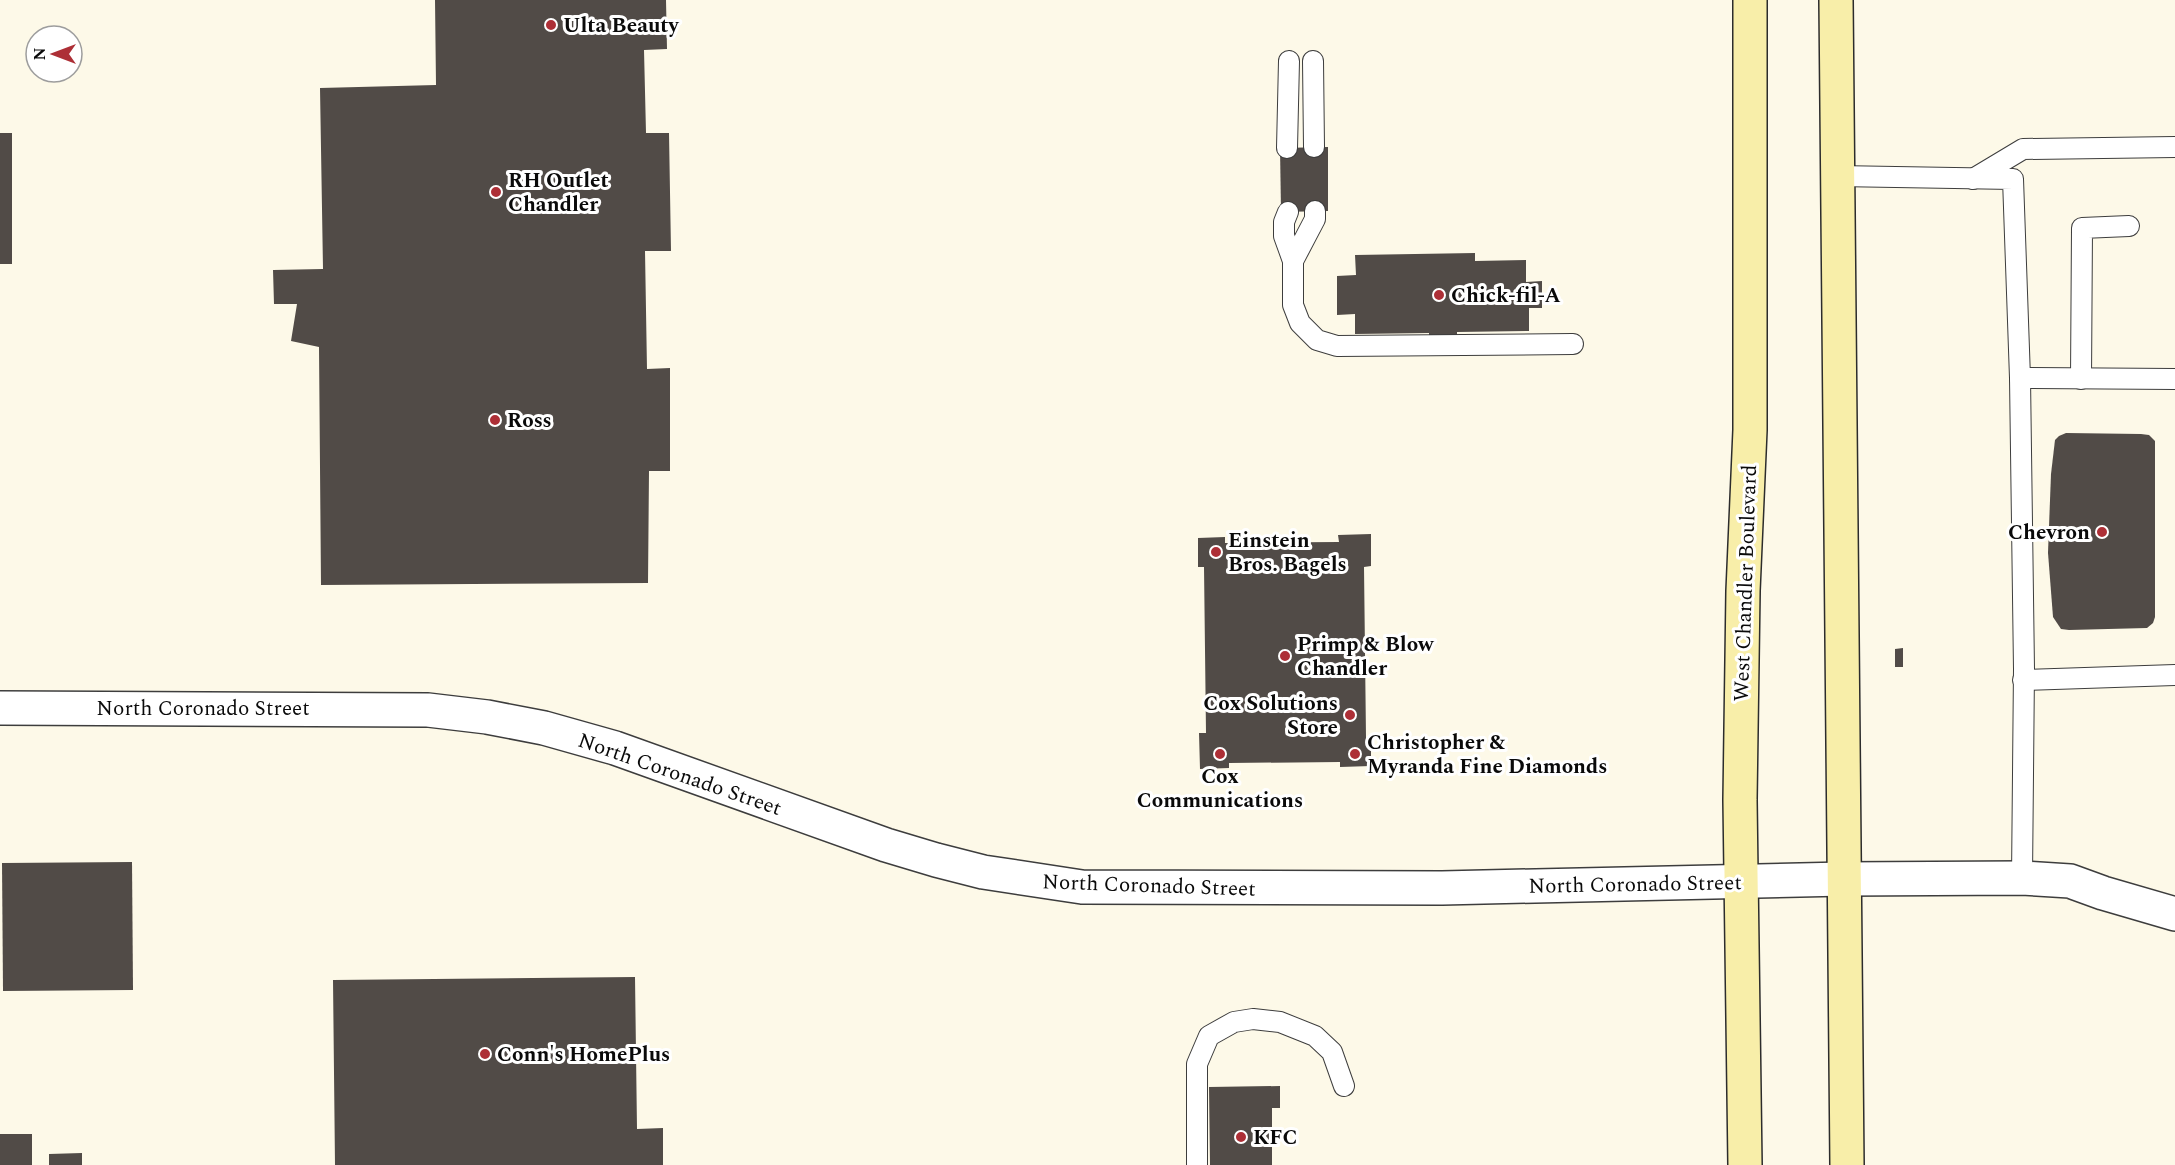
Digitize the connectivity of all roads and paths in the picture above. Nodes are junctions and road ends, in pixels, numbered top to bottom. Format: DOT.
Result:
graph roads {
  1 [pos="1750,0"];
  2 [pos="1817,0"];
  3 [pos="1836,0"];
  4 [pos="1836,38"];
  5 [pos="1289,61"];
  6 [pos="1313,61"];
  7 [pos="1314,147"];
  8 [pos="2175,147"];
  9 [pos="1287,148"];
  10 [pos="1837,176"];
  11 [pos="1973,179"];
  12 [pos="1315,211"];
  13 [pos="1288,212"];
  14 [pos="2129,226"];
  15 [pos="1293,261"];
  16 [pos="1573,344"];
  17 [pos="2020,378"];
  18 [pos="2081,379"];
  19 [pos="2175,379"];
  20 [pos="2175,675"];
  21 [pos="2023,680"];
  22 [pos="0,708"];
  23 [pos="2022,878"];
  24 [pos="1844,879"];
  25 [pos="1740,882"];
  26 [pos="2175,914"];
  27 [pos="1344,1086"];
  28 [pos="1197,1165"];
  29 [pos="1745,1165"];
  30 [pos="1847,1165"];
  1 -- 25 [label="main road, West Chandler Boulevard"];
  2 -- 4 [label="main road"];
  3 -- 4 [label="main road"];
  4 -- 10 [label="main road"];
  5 -- 9 [label="lane"];
  6 -- 7 [label="lane"];
  8 -- 11 [label="lane"];
  10 -- 11 [label="lane"];
  10 -- 24 [label="main road"];
  11 -- 17 [label="lane"];
  12 -- 15 [label="lane"];
  13 -- 15 [label="lane"];
  14 -- 18 [label="lane"];
  15 -- 16 [label="lane"];
  17 -- 18 [label="lane"];
  17 -- 21 [label="lane"];
  18 -- 19 [label="lane"];
  20 -- 21 [label="lane"];
  21 -- 23 [label="lane"];
  22 -- 25 [label="street, North Coronado Street"];
  23 -- 24 [label="street, North Coronado Street"];
  23 -- 26 [label="street, North Coronado Street"];
  24 -- 25 [label="street, North Coronado Street"];
  24 -- 30 [label="main road"];
  25 -- 29 [label="main road, West Chandler Boulevard"];
  27 -- 28 [label="lane"];
}
